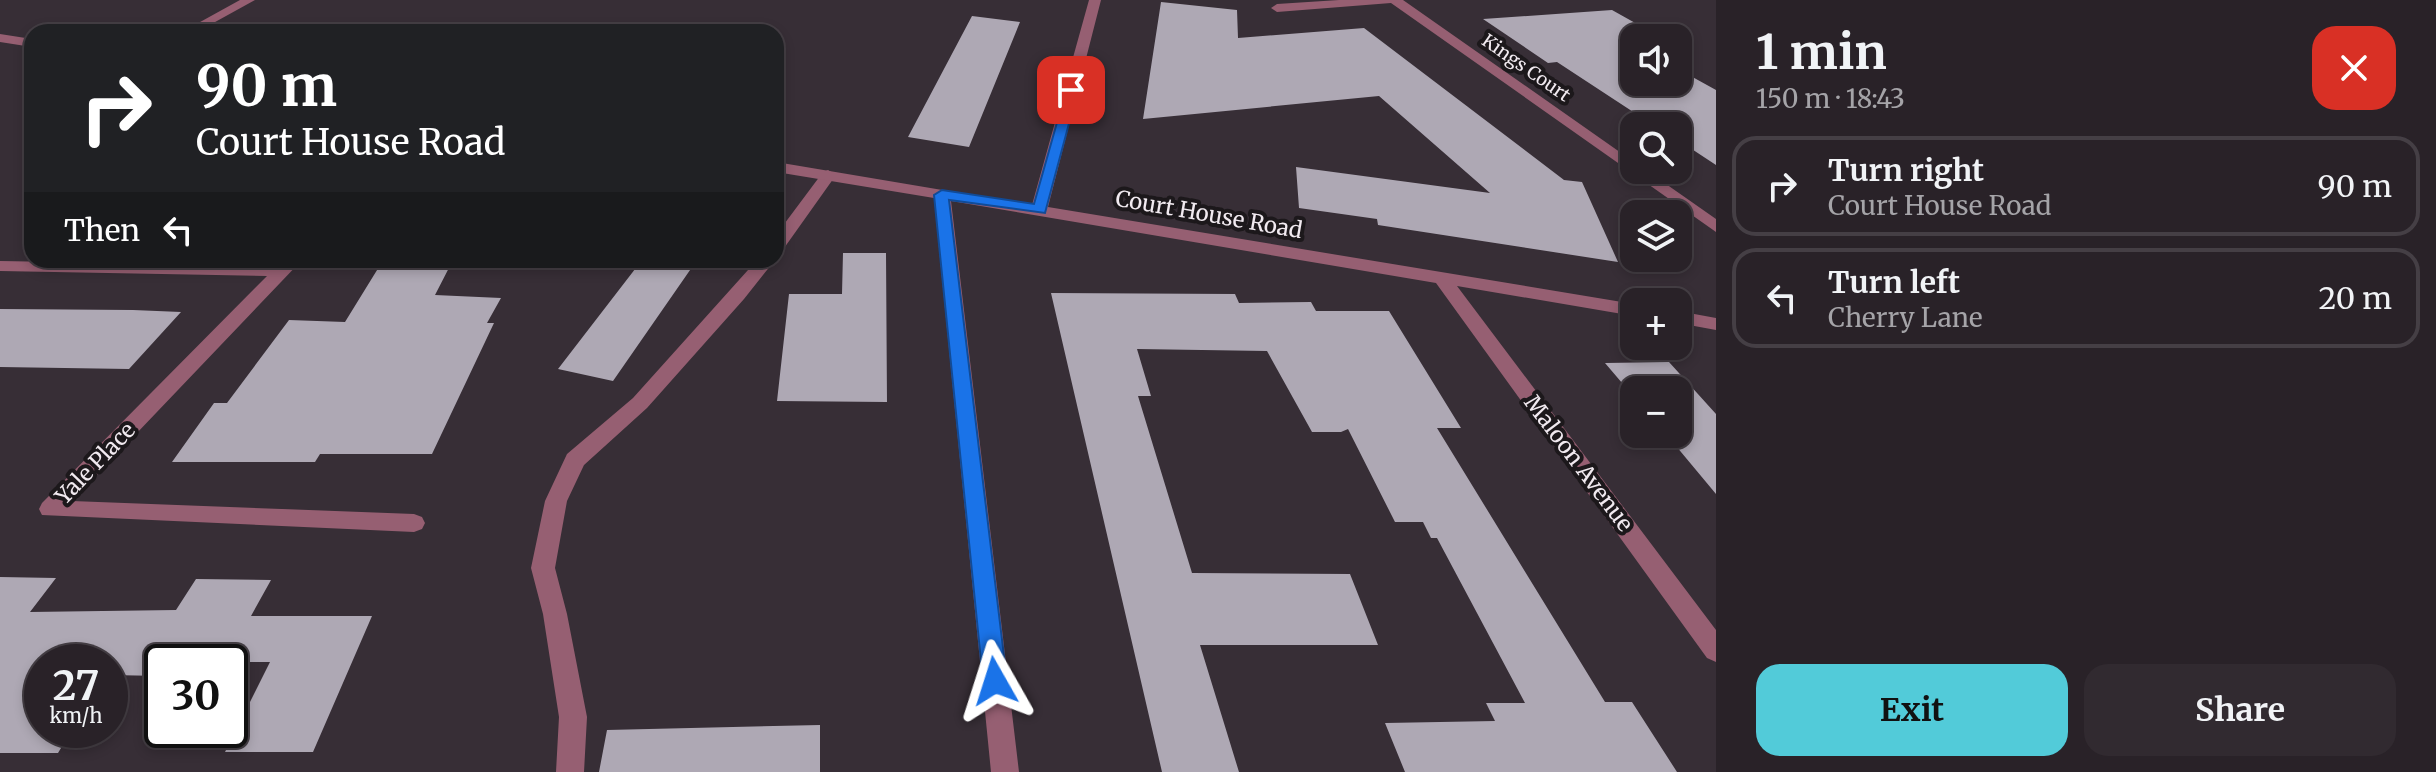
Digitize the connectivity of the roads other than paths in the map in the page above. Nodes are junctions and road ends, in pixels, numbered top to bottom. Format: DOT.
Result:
graph roads {
  1 [pos="249,0"];
  2 [pos="1095,0"];
  3 [pos="1388,0"];
  4 [pos="1395,0"];
  5 [pos="1277,8"];
  6 [pos="203,24"];
  7 [pos="0,38"];
  8 [pos="24,42"];
  9 [pos="1620,158"];
  10 [pos="784,168"];
  11 [pos="828,175"];
  12 [pos="1656,184"];
  13 [pos="942,195"];
  14 [pos="1039,210"];
  15 [pos="1716,227"];
  16 [pos="784,236"];
  17 [pos="0,266"];
  18 [pos="24,266"];
  19 [pos="285,268"];
  20 [pos="760,268"];
  21 [pos="1441,277"];
  22 [pos="1620,308"];
  23 [pos="1692,320"];
  24 [pos="1716,324"];
  25 [pos="414,523"];
  26 [pos="1716,650"];
  27 [pos="570,772"];
  28 [pos="1005,772"];
  1 -- 6 [label="street"];
  2 -- 14 [label="street"];
  3 -- 5 [label="street"];
  4 -- 9 [label="street, Kings Court"];
  7 -- 8 [label="street"];
  10 -- 11 [label="street, Court House Road"];
  11 -- 13 [label="street, Court House Road"];
  11 -- 16 [label="street"];
  12 -- 15 [label="street, Kings Court"];
  13 -- 14 [label="street, Court House Road"];
  13 -- 28 [label="street"];
  14 -- 21 [label="street, Court House Road"];
  17 -- 18 [label="street"];
  19 -- 25 [label="street, Yale Place"];
  20 -- 27 [label="street"];
  21 -- 22 [label="street, Court House Road"];
  21 -- 26 [label="street, Maloon Avenue"];
  23 -- 24 [label="street"];
}
